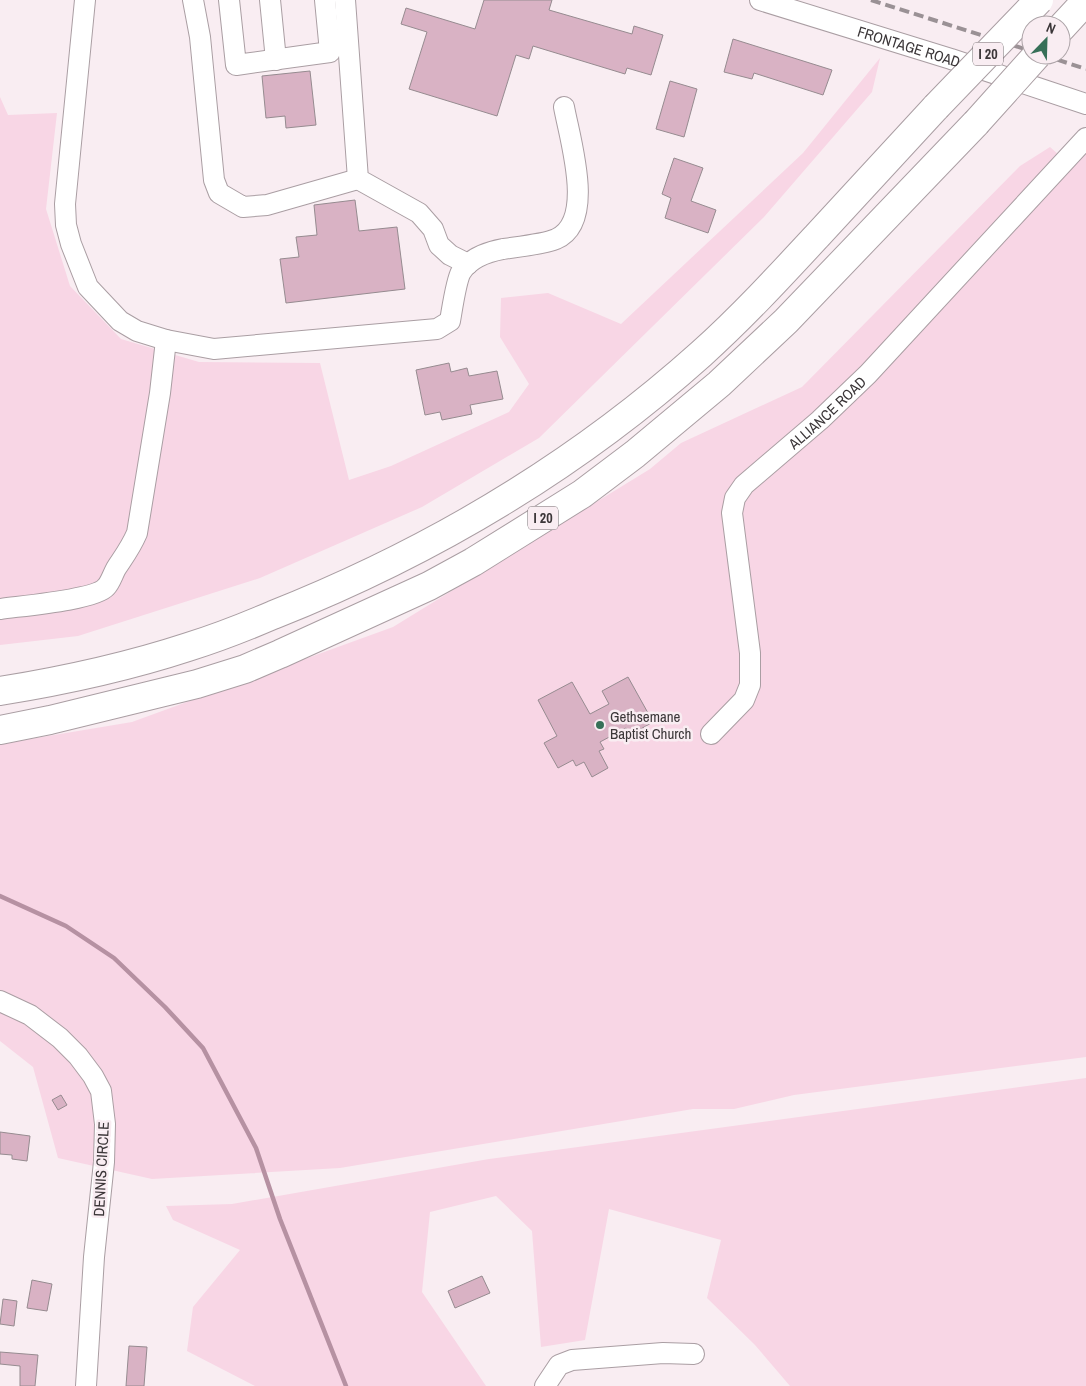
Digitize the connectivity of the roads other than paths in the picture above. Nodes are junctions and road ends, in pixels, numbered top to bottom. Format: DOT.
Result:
graph roads {
  1 [pos="85,0"];
  2 [pos="193,0"];
  3 [pos="230,0"];
  4 [pos="270,0"];
  5 [pos="325,0"];
  6 [pos="346,0"];
  7 [pos="760,0"];
  8 [pos="1039,0"];
  9 [pos="276,60"];
  10 [pos="1028,65"];
  11 [pos="1086,104"];
  12 [pos="564,107"];
  13 [pos="1086,138"];
  14 [pos="358,179"];
  15 [pos="468,264"];
  16 [pos="166,340"];
  17 [pos="0,609"];
  18 [pos="0,691"];
  19 [pos="0,730"];
  20 [pos="711,734"];
  21 [pos="0,1001"];
  22 [pos="694,1354"];
  23 [pos="86,1386"];
  24 [pos="545,1386"];
  1 -- 16 [label="street"];
  2 -- 14 [label="street"];
  3 -- 9 [label="street"];
  4 -- 9 [label="street"];
  5 -- 9 [label="street"];
  6 -- 14 [label="street"];
  7 -- 11 [label="street, FRONTAGE ROAD"];
  8 -- 18 [label="highway, I 20, bridge"];
  10 -- 19 [label="highway, I 20, bridge"];
  12 -- 15 [label="street"];
  13 -- 20 [label="street, ALLIANCE ROAD"];
  14 -- 15 [label="street"];
  15 -- 16 [label="street"];
  16 -- 17 [label="street"];
  21 -- 23 [label="street, DENNIS CIRCLE"];
  22 -- 24 [label="street"];
}
